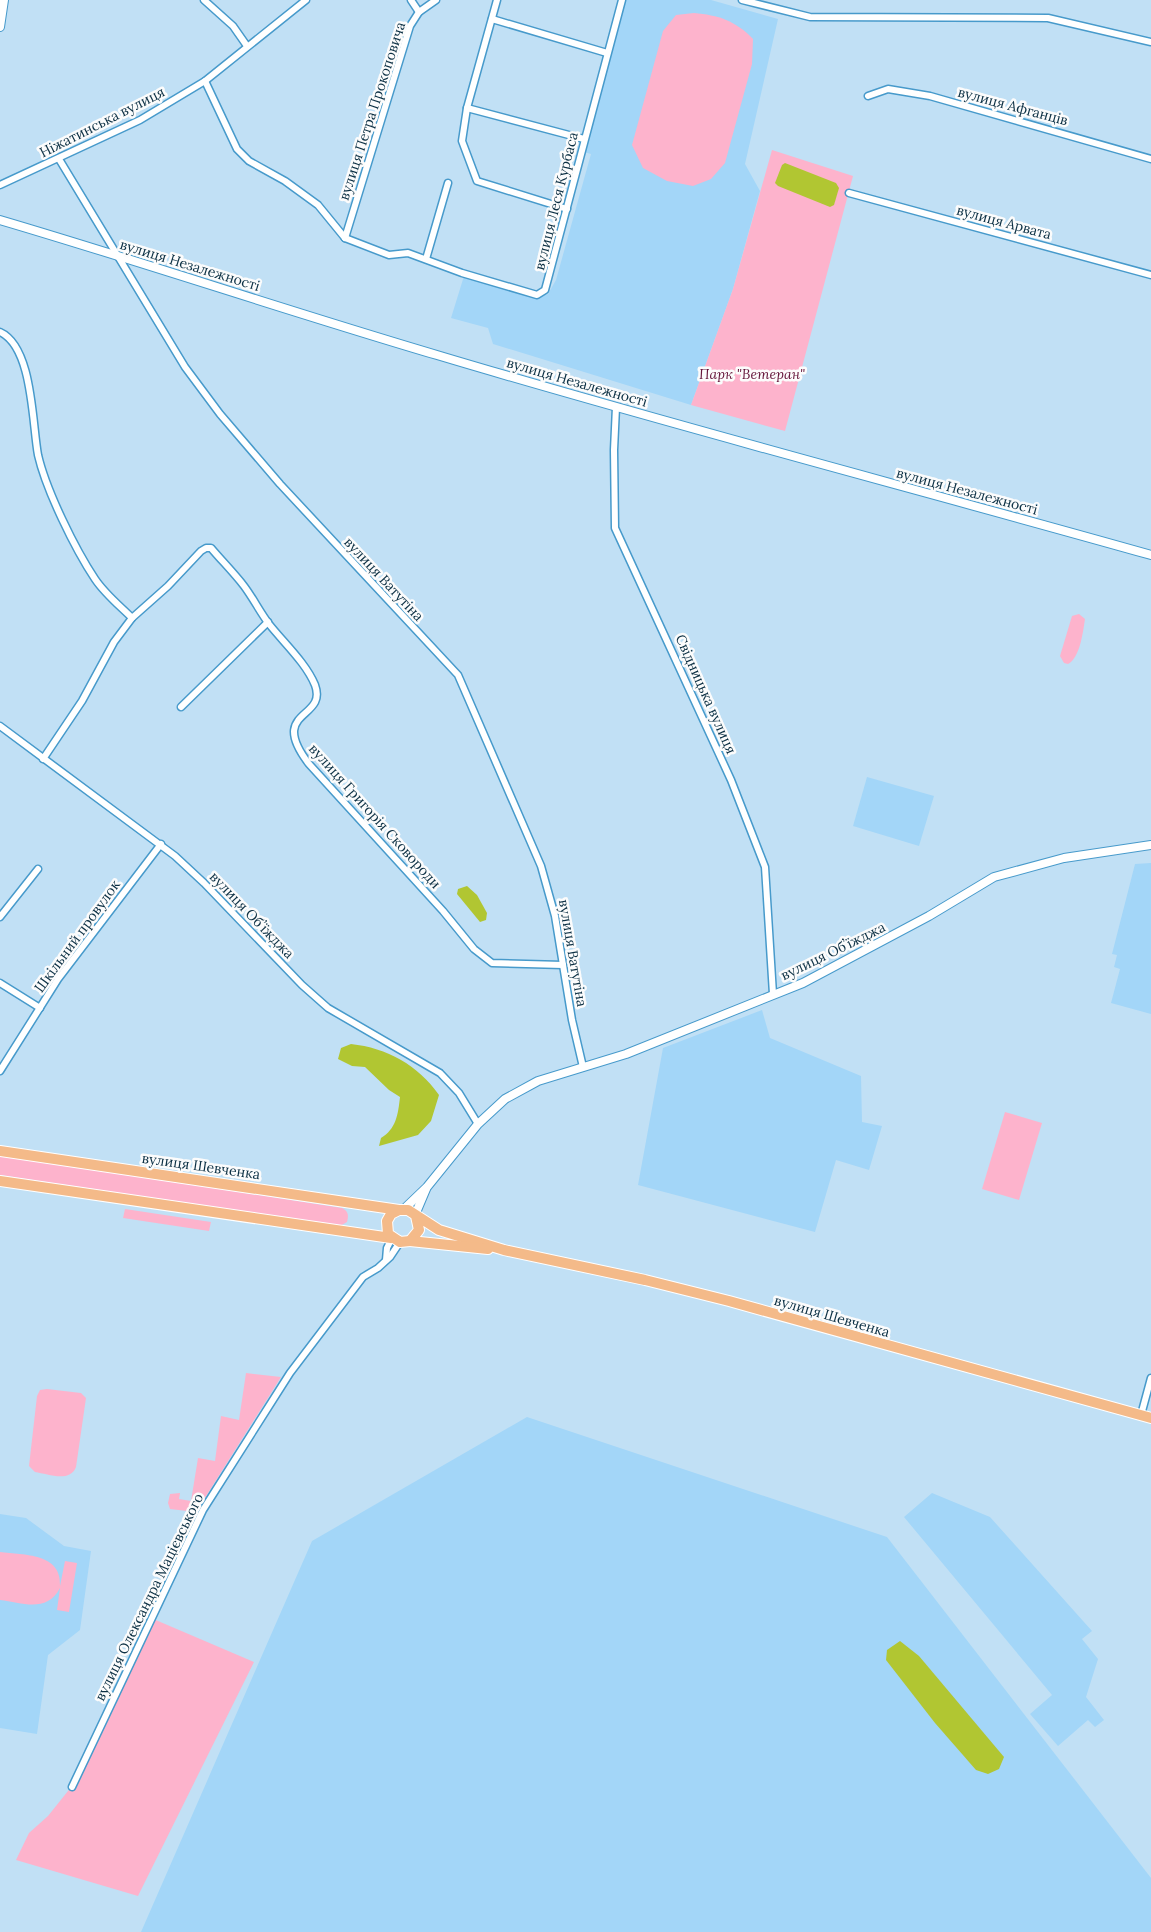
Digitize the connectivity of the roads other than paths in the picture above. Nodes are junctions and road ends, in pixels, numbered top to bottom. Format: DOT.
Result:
graph roads {
  1 [pos="4,0"];
  2 [pos="204,0"];
  3 [pos="306,0"];
  4 [pos="411,0"];
  5 [pos="436,0"];
  6 [pos="497,0"];
  7 [pos="622,0"];
  8 [pos="742,0"];
  9 [pos="419,12"];
  10 [pos="492,19"];
  11 [pos="0,26"];
  12 [pos="1151,42"];
  13 [pos="247,46"];
  14 [pos="607,53"];
  15 [pos="205,81"];
  16 [pos="868,96"];
  17 [pos="467,108"];
  18 [pos="584,140"];
  19 [pos="59,159"];
  20 [pos="1151,159"];
  21 [pos="448,183"];
  22 [pos="0,185"];
  23 [pos="849,193"];
  24 [pos="567,209"];
  25 [pos="0,220"];
  26 [pos="344,238"];
  27 [pos="118,256"];
  28 [pos="426,260"];
  29 [pos="1151,275"];
  30 [pos="0,332"];
  31 [pos="616,406"];
  32 [pos="1151,555"];
  33 [pos="132,618"];
  34 [pos="268,622"];
  35 [pos="181,707"];
  36 [pos="0,726"];
  37 [pos="43,759"];
  38 [pos="161,844"];
  39 [pos="1151,845"];
  40 [pos="38,869"];
  41 [pos="0,917"];
  42 [pos="563,965"];
  43 [pos="0,983"];
  44 [pos="773,994"];
  45 [pos="40,1008"];
  46 [pos="583,1067"];
  47 [pos="0,1071"];
  48 [pos="478,1124"];
  49 [pos="0,1151"];
  50 [pos="0,1181"];
  51 [pos="427,1187"];
  52 [pos="401,1210"];
  53 [pos="416,1216"];
  54 [pos="398,1240"];
  55 [pos="504,1250"];
  56 [pos="1151,1378"];
  57 [pos="1146,1416"];
  58 [pos="72,1786"];
  1 -- 11 [label="street"];
  2 -- 13 [label="street"];
  3 -- 13 [label="street, Ніжатинська вулиця"];
  4 -- 9 [label="street"];
  5 -- 9 [label="street, вулиця Петра Прокоповича"];
  6 -- 10 [label="street"];
  7 -- 14 [label="street, вулиця Леся Курбаса"];
  8 -- 12 [label="street"];
  9 -- 26 [label="street, вулиця Петра Прокоповича"];
  10 -- 14 [label="street"];
  10 -- 17 [label="street"];
  13 -- 15 [label="street, Ніжатинська вулиця"];
  14 -- 18 [label="street, вулиця Леся Курбаса"];
  15 -- 19 [label="street, Ніжатинська вулиця"];
  15 -- 26 [label="street"];
  16 -- 20 [label="street, вулиця Афганців"];
  17 -- 18 [label="street"];
  17 -- 24 [label="street"];
  18 -- 24 [label="street, вулиця Леся Курбаса"];
  19 -- 22 [label="street, Ніжатинська вулиця"];
  19 -- 27 [label="street, вулиця Ватутіна"];
  21 -- 28 [label="street"];
  23 -- 29 [label="street, вулиця Арвата"];
  24 -- 28 [label="street, вулиця Леся Курбаса"];
  25 -- 27 [label="street, вулиця Незалежності"];
  26 -- 28 [label="street, вулиця Леся Курбаса"];
  27 -- 31 [label="street, вулиця Незалежності"];
  27 -- 42 [label="street, вулиця Ватутіна"];
  30 -- 33 [label="street"];
  31 -- 32 [label="street, вулиця Незалежності"];
  31 -- 44 [label="street, Свідницька вулиця"];
  33 -- 34 [label="street, вулиця Григорія Сковороди"];
  33 -- 37 [label="street, вулиця Григорія Сковороди"];
  34 -- 35 [label="street"];
  34 -- 42 [label="street, вулиця Григорія Сковороди"];
  36 -- 37 [label="street, вулиця Обʼїжджа"];
  37 -- 38 [label="street, вулиця Обʼїжджа"];
  38 -- 45 [label="street, Шкільний провулок"];
  38 -- 48 [label="street, вулиця Обʼїжджа"];
  39 -- 44 [label="street, вулиця Обʼїжджа"];
  40 -- 41 [label="street"];
  42 -- 46 [label="street, вулиця Ватутіна"];
  43 -- 45 [label="street"];
  44 -- 46 [label="street, вулиця Обʼїжджа"];
  45 -- 47 [label="street, Шкільний провулок"];
  46 -- 48 [label="street, вулиця Обʼїжджа"];
  48 -- 51 [label="street, вулиця Обʼїжджа"];
  49 -- 52 [label="main road, вулиця Шевченка"];
  50 -- 54 [label="main road, вулиця Шевченка"];
  51 -- 52 [label="street, вулиця Обʼїжджа"];
  51 -- 53 [label="street, вулиця Обʼїжджа"];
  52 -- 53 [label="main road"];
  52 -- 54 [label="main road"];
  53 -- 54 [label="main road"];
  53 -- 55 [label="main road, вулиця Шевченка"];
  54 -- 55 [label="main road, вулиця Шевченка"];
  54 -- 58 [label="street, вулиця Олександра Мацієвського"];
  55 -- 57 [label="main road, вулиця Шевченка"];
  56 -- 57 [label="street"];
}
